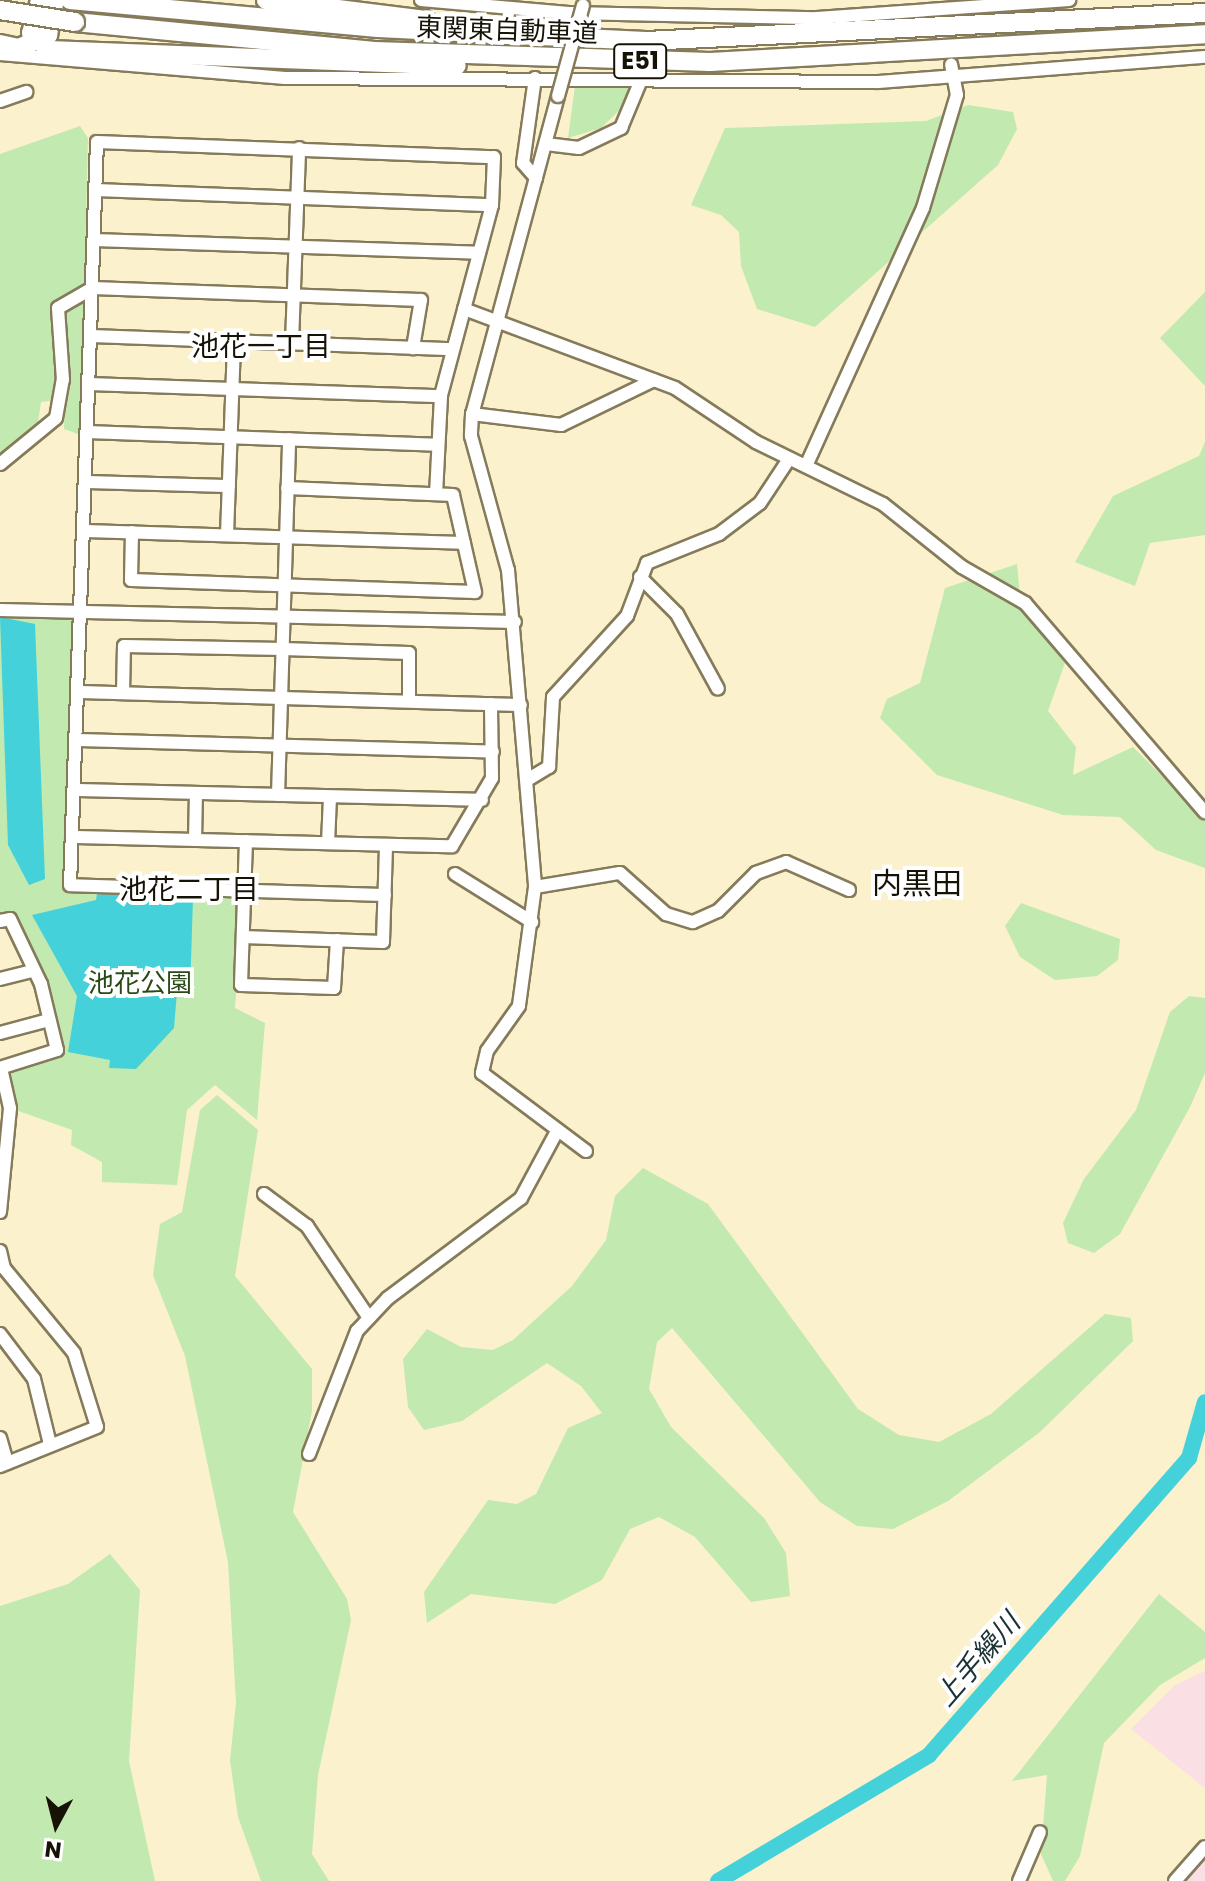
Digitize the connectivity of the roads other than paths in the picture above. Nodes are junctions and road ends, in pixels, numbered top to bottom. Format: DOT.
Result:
graph roads {
  1 [pos="40,0"];
  2 [pos="55,0"];
  3 [pos="266,0"];
  4 [pos="421,0"];
  5 [pos="562,0"];
  6 [pos="1069,0"];
  7 [pos="75,1"];
  8 [pos="584,2"];
  9 [pos="933,2"];
  10 [pos="0,10"];
  11 [pos="571,13"];
  12 [pos="1205,13"];
  13 [pos="938,18"];
  14 [pos="1205,34"];
  15 [pos="584,39"];
  16 [pos="38,42"];
  17 [pos="2,53"];
  18 [pos="1205,57"];
  19 [pos="603,60"];
  20 [pos="951,65"];
  21 [pos="535,78"];
  22 [pos="957,79"];
  23 [pos="641,80"];
  24 [pos="26,92"];
  25 [pos="0,101"];
  26 [pos="546,144"];
  27 [pos="299,148"];
  28 [pos="536,178"];
  29 [pos="96,190"];
  30 [pos="297,197"];
  31 [pos="492,205"];
  32 [pos="94,240"];
  33 [pos="296,245"];
  34 [pos="479,253"];
  35 [pos="92,288"];
  36 [pos="294,293"];
  37 [pos="464,309"];
  38 [pos="497,319"];
  39 [pos="91,336"];
  40 [pos="234,341"];
  41 [pos="292,343"];
  42 [pos="413,348"];
  43 [pos="453,349"];
  44 [pos="654,380"];
  45 [pos="89,384"];
  46 [pos="232,389"];
  47 [pos="441,396"];
  48 [pos="472,414"];
  49 [pos="87,432"];
  50 [pos="231,437"];
  51 [pos="289,439"];
  52 [pos="437,445"];
  53 [pos="789,459"];
  54 [pos="0,464"];
  55 [pos="806,466"];
  56 [pos="85,482"];
  57 [pos="229,486"];
  58 [pos="287,488"];
  59 [pos="436,494"];
  60 [pos="84,531"];
  61 [pos="132,532"];
  62 [pos="227,535"];
  63 [pos="286,537"];
  64 [pos="464,543"];
  65 [pos="640,577"];
  66 [pos="284,586"];
  67 [pos="0,610"];
  68 [pos="74,611"];
  69 [pos="283,616"];
  70 [pos="515,622"];
  71 [pos="283,649"];
  72 [pos="718,689"];
  73 [pos="78,692"];
  74 [pos="123,693"];
  75 [pos="281,698"];
  76 [pos="409,701"];
  77 [pos="491,704"];
  78 [pos="521,705"];
  79 [pos="76,740"];
  80 [pos="280,746"];
  81 [pos="493,752"];
  82 [pos="527,780"];
  83 [pos="74,790"];
  84 [pos="196,793"];
  85 [pos="278,795"];
  86 [pos="330,797"];
  87 [pos="482,800"];
  88 [pos="1205,812"];
  89 [pos="72,837"];
  90 [pos="195,840"];
  91 [pos="246,841"];
  92 [pos="328,843"];
  93 [pos="386,845"];
  94 [pos="455,874"];
  95 [pos="535,887"];
  96 [pos="244,889"];
  97 [pos="849,890"];
  98 [pos="385,895"];
  99 [pos="0,921"];
  100 [pos="532,922"];
  101 [pos="243,937"];
  102 [pos="337,940"];
  103 [pos="31,971"];
  104 [pos="0,979"];
  105 [pos="49,1020"];
  106 [pos="0,1033"];
  107 [pos="1,1068"];
  108 [pos="556,1133"];
  109 [pos="586,1151"];
  110 [pos="264,1194"];
  111 [pos="0,1212"];
  112 [pos="0,1251"];
  113 [pos="2,1269"];
  114 [pos="369,1318"];
  115 [pos="0,1334"];
  116 [pos="0,1438"];
  117 [pos="50,1444"];
  118 [pos="309,1454"];
  119 [pos="3,1464"];
  120 [pos="1040,1832"];
  121 [pos="1205,1847"];
  122 [pos="1019,1881"];
  123 [pos="1175,1881"];
  1 -- 16 [label="highway"];
  2 -- 16 [label="highway"];
  3 -- 15 [label="highway"];
  4 -- 11 [label="street"];
  5 -- 11 [label="street"];
  6 -- 9 [label="street"];
  7 -- 15 [label="highway, 東関東自動車道 / E51"];
  8 -- 26 [label="street, bridge"];
  9 -- 11 [label="street"];
  9 -- 13 [label="street"];
  10 -- 19 [label="highway, 東関東自動車道 / E51, bridge"];
  12 -- 15 [label="highway, 東関東自動車道 / E51"];
  14 -- 19 [label="highway, 東関東自動車道 / E51"];
  16 -- 17 [label="highway"];
  16 -- 19 [label="highway"];
  17 -- 21 [label="street"];
  18 -- 22 [label="street"];
  20 -- 22 [label="street"];
  21 -- 23 [label="street"];
  21 -- 28 [label="street"];
  22 -- 23 [label="street"];
  22 -- 55 [label="street"];
  23 -- 26 [label="street"];
  24 -- 25 [label="street"];
  26 -- 28 [label="street"];
  27 -- 29 [label="street"];
  27 -- 30 [label="street"];
  27 -- 31 [label="street"];
  28 -- 38 [label="street"];
  29 -- 30 [label="street"];
  29 -- 32 [label="street"];
  30 -- 31 [label="street"];
  30 -- 33 [label="street"];
  31 -- 34 [label="street"];
  32 -- 33 [label="street"];
  32 -- 35 [label="street"];
  33 -- 34 [label="street"];
  33 -- 36 [label="street"];
  34 -- 37 [label="street"];
  35 -- 36 [label="street"];
  35 -- 39 [label="street"];
  35 -- 54 [label="street"];
  36 -- 41 [label="street"];
  36 -- 42 [label="street"];
  37 -- 38 [label="street"];
  37 -- 43 [label="street"];
  38 -- 44 [label="street"];
  38 -- 48 [label="street"];
  39 -- 40 [label="street"];
  39 -- 45 [label="street"];
  40 -- 41 [label="street"];
  40 -- 46 [label="street"];
  41 -- 42 [label="street"];
  42 -- 43 [label="street"];
  43 -- 47 [label="street"];
  44 -- 48 [label="street"];
  44 -- 53 [label="street"];
  45 -- 46 [label="street"];
  45 -- 49 [label="street"];
  46 -- 47 [label="street"];
  46 -- 50 [label="street"];
  47 -- 52 [label="street"];
  48 -- 70 [label="street"];
  49 -- 50 [label="street"];
  49 -- 56 [label="street"];
  50 -- 51 [label="street"];
  50 -- 57 [label="street"];
  51 -- 52 [label="street"];
  51 -- 58 [label="street"];
  52 -- 59 [label="street"];
  53 -- 55 [label="street"];
  53 -- 65 [label="street"];
  55 -- 88 [label="street"];
  56 -- 57 [label="street"];
  56 -- 60 [label="street"];
  57 -- 62 [label="street"];
  58 -- 59 [label="street"];
  58 -- 63 [label="street"];
  59 -- 64 [label="street"];
  60 -- 61 [label="street"];
  60 -- 68 [label="street"];
  61 -- 62 [label="street"];
  61 -- 66 [label="street"];
  62 -- 63 [label="street"];
  63 -- 64 [label="street"];
  63 -- 66 [label="street"];
  64 -- 66 [label="street"];
  65 -- 72 [label="street"];
  65 -- 82 [label="street"];
  66 -- 69 [label="street"];
  67 -- 68 [label="street"];
  68 -- 69 [label="street"];
  68 -- 73 [label="street"];
  69 -- 70 [label="street"];
  69 -- 71 [label="street"];
  70 -- 78 [label="street"];
  71 -- 74 [label="street"];
  71 -- 75 [label="street"];
  71 -- 76 [label="street"];
  73 -- 74 [label="street"];
  73 -- 79 [label="street"];
  74 -- 75 [label="street"];
  75 -- 76 [label="street"];
  75 -- 80 [label="street"];
  76 -- 77 [label="street"];
  77 -- 78 [label="street"];
  77 -- 81 [label="street"];
  78 -- 82 [label="street"];
  79 -- 80 [label="street"];
  79 -- 83 [label="street"];
  80 -- 81 [label="street"];
  80 -- 85 [label="street"];
  81 -- 87 [label="street"];
  82 -- 95 [label="street"];
  83 -- 84 [label="street"];
  83 -- 89 [label="street"];
  84 -- 85 [label="street"];
  84 -- 90 [label="street"];
  85 -- 86 [label="street"];
  86 -- 87 [label="street"];
  86 -- 92 [label="street"];
  87 -- 93 [label="street"];
  89 -- 90 [label="street"];
  89 -- 96 [label="street"];
  90 -- 91 [label="street"];
  91 -- 92 [label="street"];
  91 -- 96 [label="street"];
  92 -- 93 [label="street"];
  93 -- 98 [label="street"];
  94 -- 100 [label="street"];
  95 -- 97 [label="street"];
  95 -- 100 [label="street"];
  96 -- 98 [label="street"];
  96 -- 101 [label="street"];
  98 -- 102 [label="street"];
  99 -- 103 [label="street"];
  100 -- 108 [label="street"];
  101 -- 102 [label="street"];
  101 -- 102 [label="street"];
  103 -- 104 [label="street"];
  103 -- 105 [label="street"];
  105 -- 106 [label="street"];
  105 -- 107 [label="street"];
  107 -- 111 [label="street"];
  108 -- 109 [label="street"];
  108 -- 114 [label="street"];
  110 -- 114 [label="street"];
  112 -- 113 [label="street"];
  113 -- 117 [label="street"];
  114 -- 118 [label="street"];
  115 -- 117 [label="street"];
  116 -- 119 [label="street"];
  117 -- 119 [label="street"];
  120 -- 122 [label="street"];
  121 -- 123 [label="street"];
}
